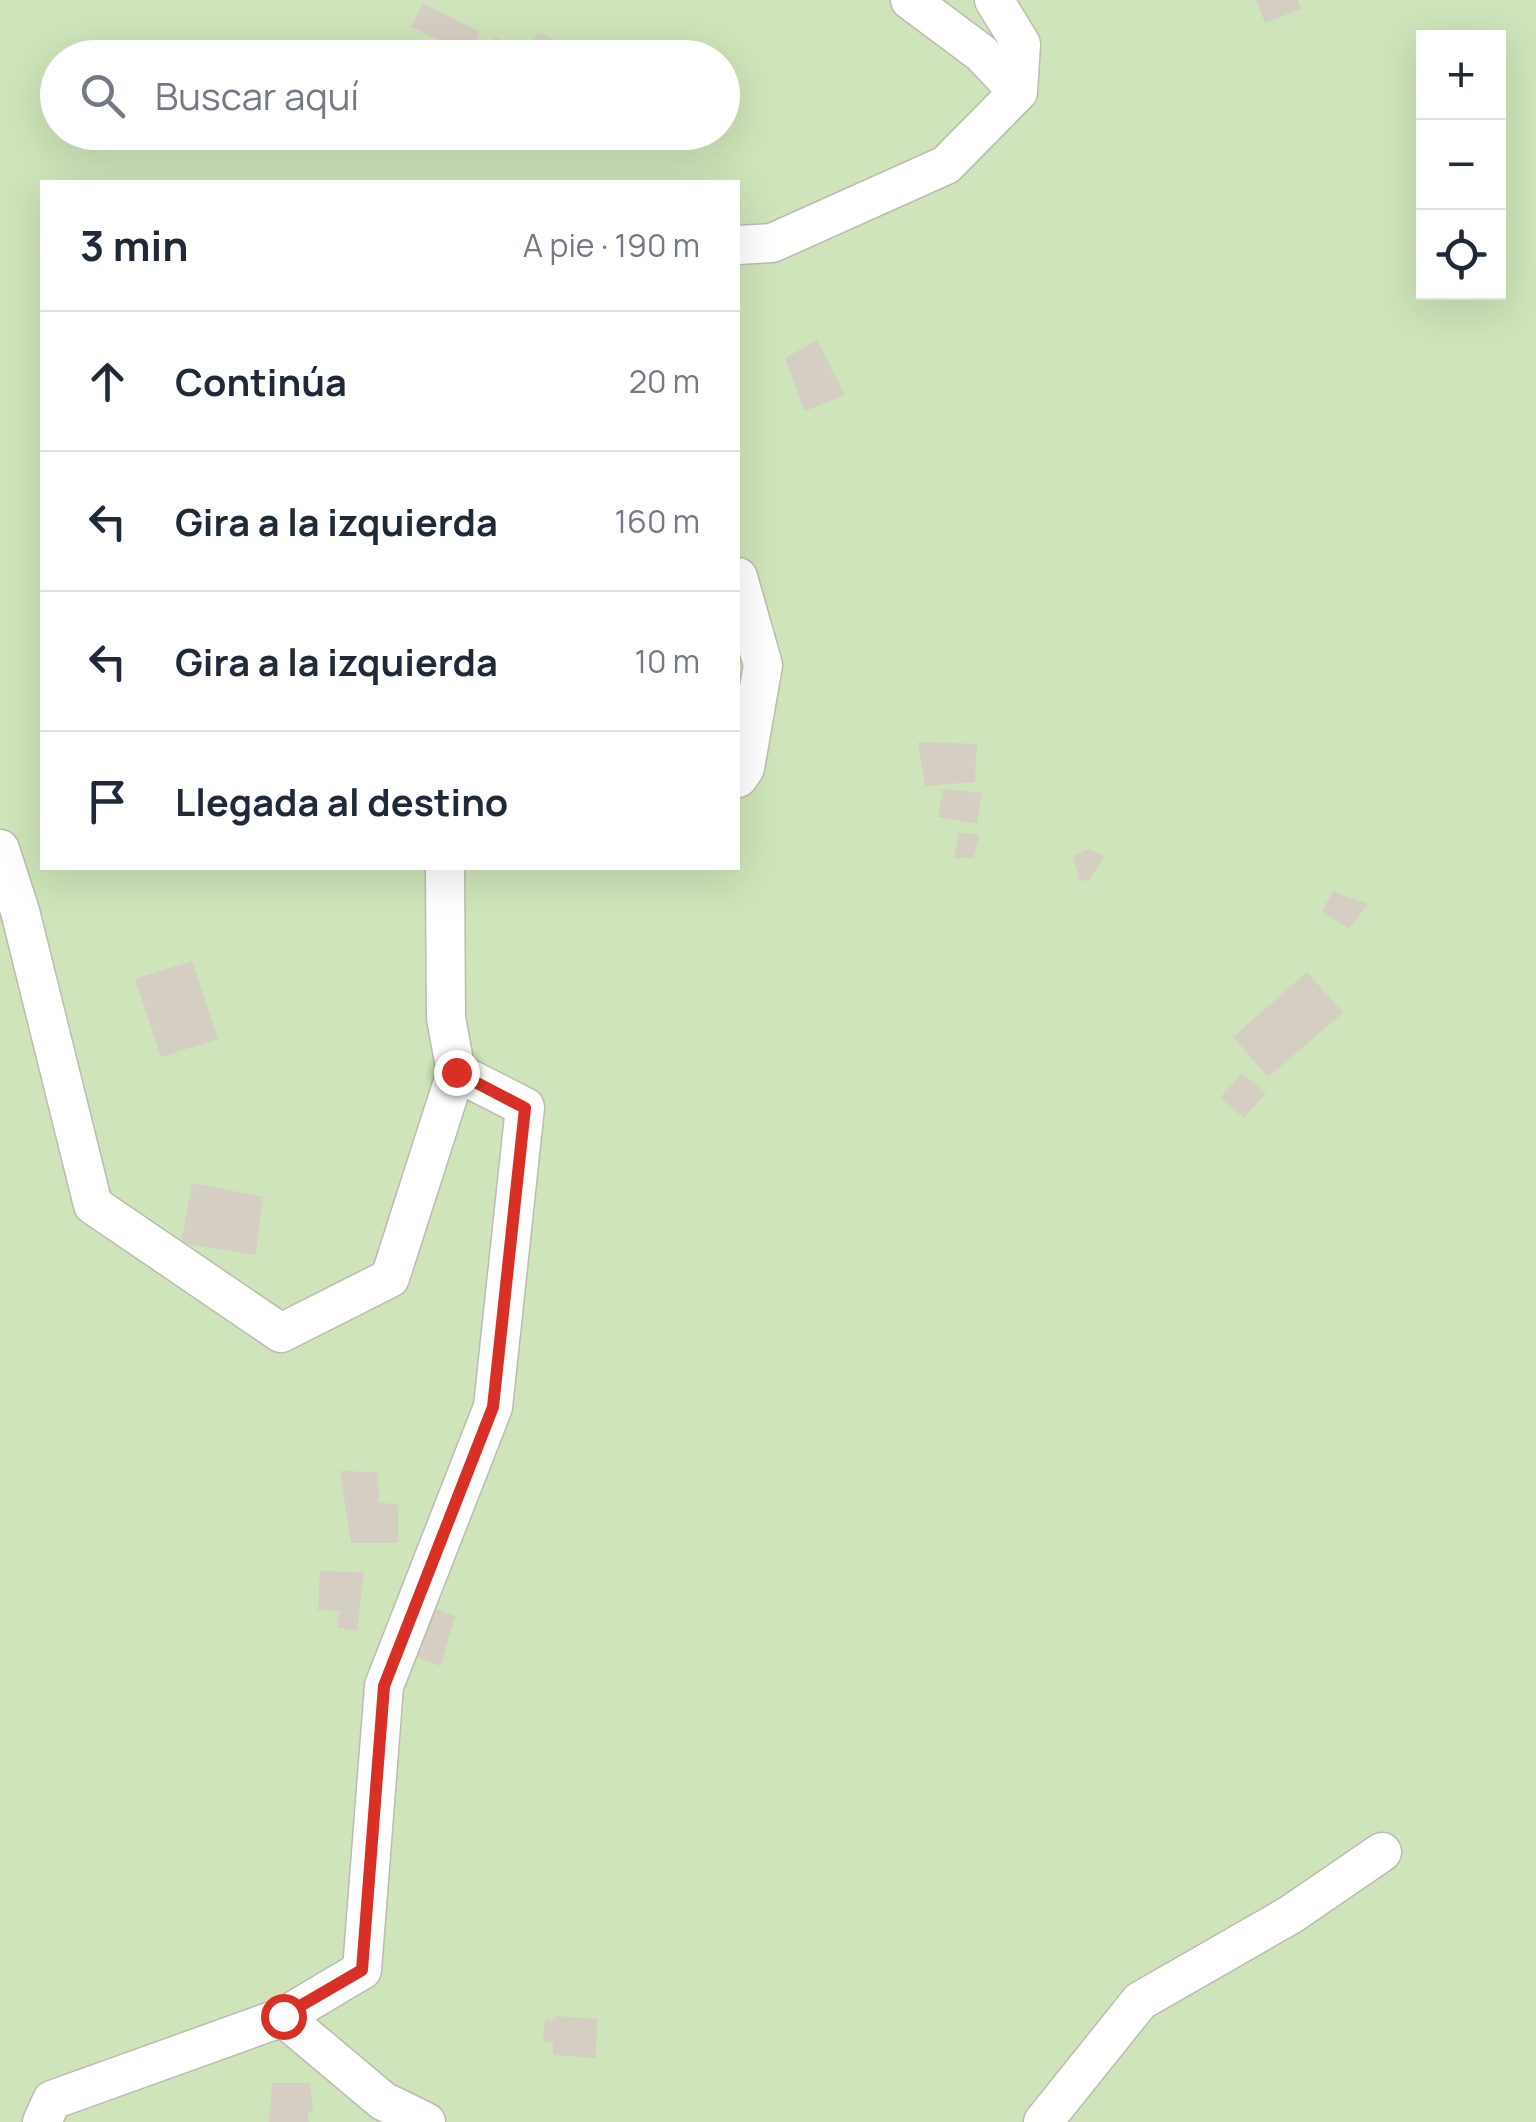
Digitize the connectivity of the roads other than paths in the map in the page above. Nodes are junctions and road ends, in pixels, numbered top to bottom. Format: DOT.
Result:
graph roads {
  1 [pos="910,0"];
  2 [pos="994,0"];
  3 [pos="1018,92"];
  4 [pos="740,245"];
  5 [pos="740,584"];
  6 [pos="740,775"];
  7 [pos="0,850"];
  8 [pos="445,870"];
  9 [pos="456,1072"];
  10 [pos="1382,1852"];
  11 [pos="283,2016"];
  12 [pos="42,2122"];
  13 [pos="426,2122"];
  14 [pos="1043,2122"];
  1 -- 3 [label="street"];
  2 -- 3 [label="street"];
  3 -- 4 [label="street"];
  5 -- 6 [label="street"];
  7 -- 9 [label="street"];
  8 -- 9 [label="street"];
  9 -- 11 [label="street"];
  10 -- 14 [label="street"];
  11 -- 12 [label="street"];
  11 -- 13 [label="street"];
}
